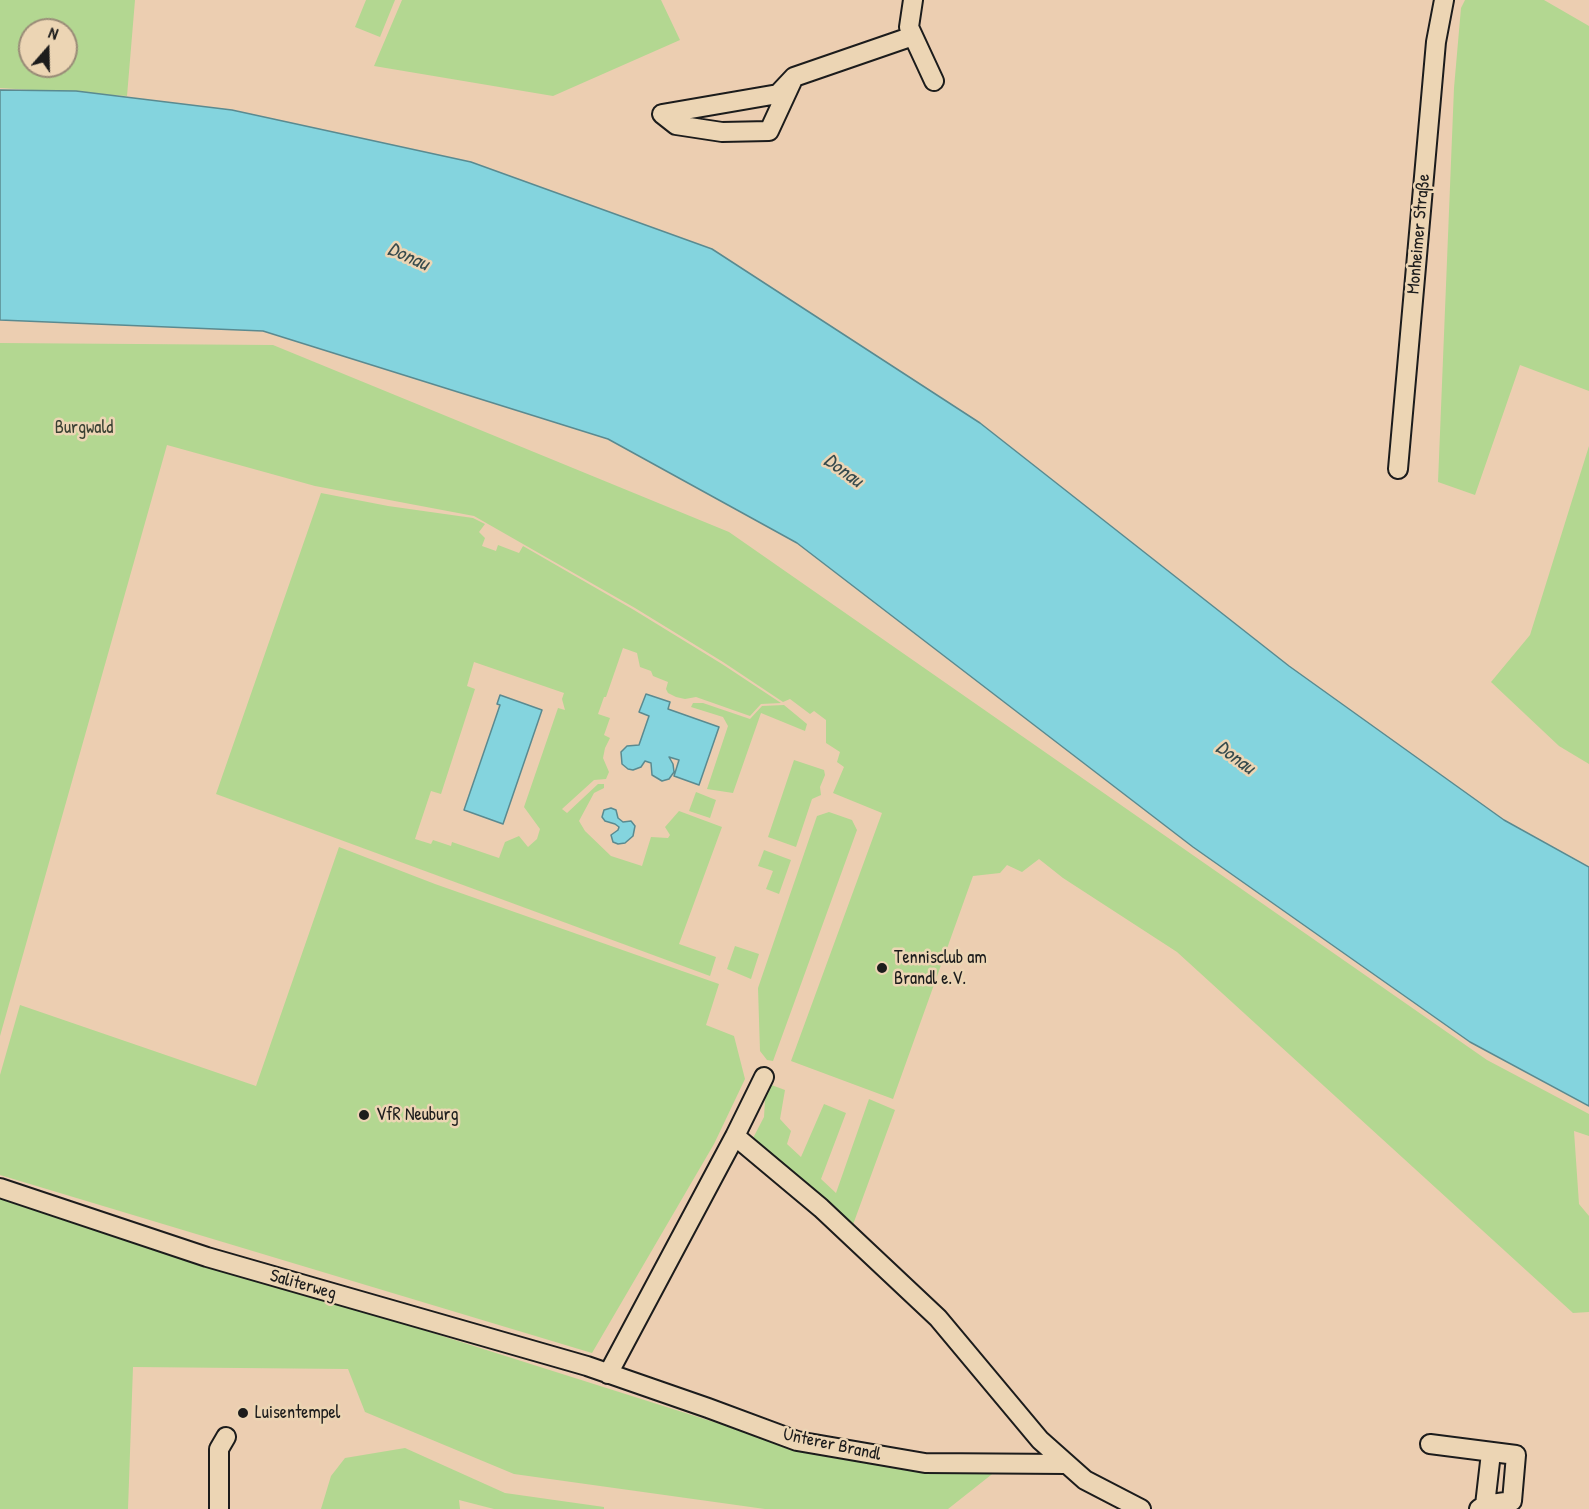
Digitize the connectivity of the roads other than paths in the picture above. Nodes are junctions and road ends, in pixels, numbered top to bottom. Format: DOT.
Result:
graph roads {
  1 [pos="914,0"];
  2 [pos="1444,0"];
  3 [pos="913,36"];
  4 [pos="794,77"];
  5 [pos="934,81"];
  6 [pos="1398,469"];
  7 [pos="764,1077"];
  8 [pos="735,1136"];
  9 [pos="0,1188"];
  10 [pos="608,1374"];
  11 [pos="226,1437"];
  12 [pos="1430,1444"];
  13 [pos="1491,1453"];
  14 [pos="1066,1464"];
  15 [pos="1482,1507"];
  16 [pos="219,1509"];
  17 [pos="1141,1509"];
  1 -- 3 [label="street"];
  2 -- 6 [label="street, Monheimer Straße"];
  3 -- 4 [label="street"];
  3 -- 5 [label="street"];
  4 -- 4 [label="street"];
  7 -- 8 [label="street"];
  8 -- 10 [label="street"];
  8 -- 14 [label="street"];
  9 -- 10 [label="street, Saliterweg"];
  10 -- 14 [label="street, Unterer Brandl"];
  11 -- 16 [label="street"];
  12 -- 13 [label="street"];
  13 -- 15 [label="street"];
  13 -- 15 [label="street"];
  14 -- 17 [label="street"];
}
